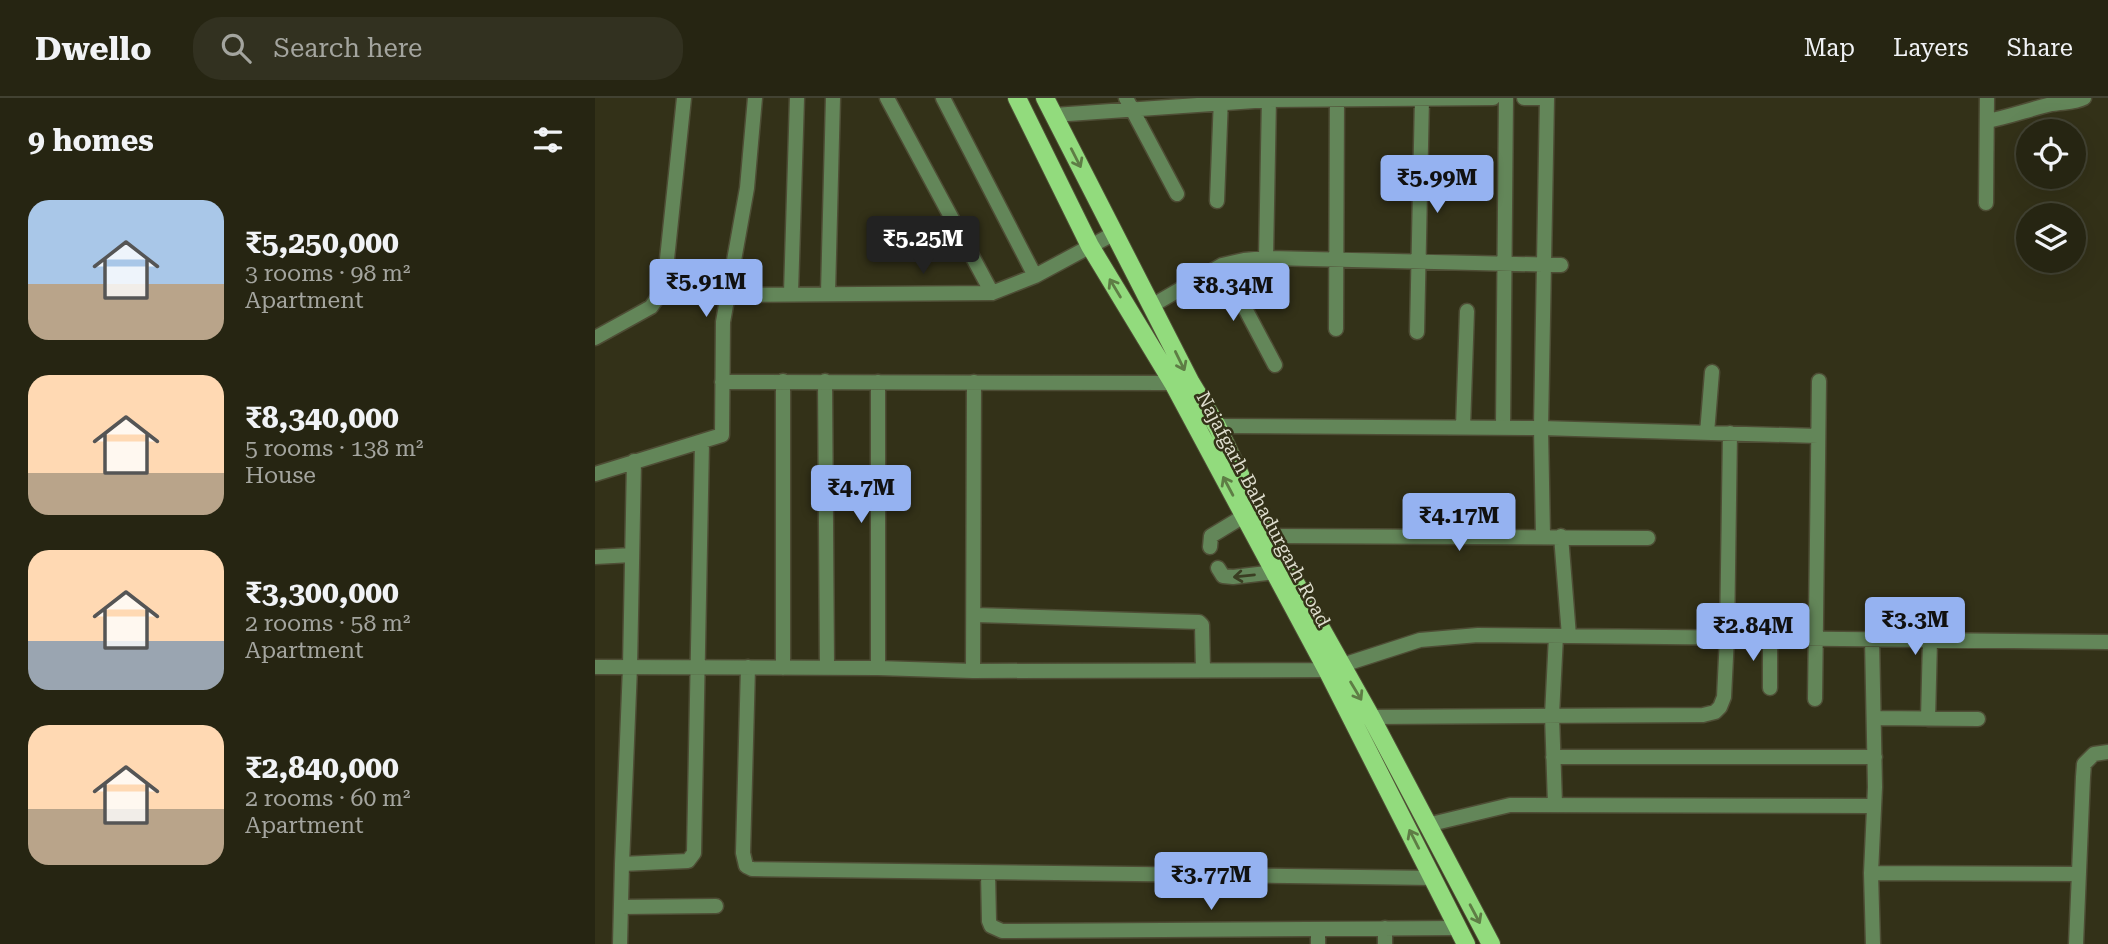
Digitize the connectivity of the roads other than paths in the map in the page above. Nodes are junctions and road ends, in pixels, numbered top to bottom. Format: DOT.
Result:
graph roads {
  1 [pos="684,98"];
  2 [pos="755,98"];
  3 [pos="797,98"];
  4 [pos="833,98"];
  5 [pos="887,98"];
  6 [pos="943,98"];
  7 [pos="1017,98"];
  8 [pos="1045,98"];
  9 [pos="1422,98"];
  10 [pos="1493,98"];
  11 [pos="1506,98"];
  12 [pos="1524,98"];
  13 [pos="1547,98"];
  14 [pos="1987,98"];
  15 [pos="2084,98"];
  16 [pos="1269,99"];
  17 [pos="1337,99"];
  18 [pos="1221,101"];
  19 [pos="1177,102"];
  20 [pos="1129,104"];
  21 [pos="1054,115"];
  22 [pos="1987,121"];
  23 [pos="1177,194"];
  24 [pos="1217,201"];
  25 [pos="1986,203"];
  26 [pos="1115,233"];
  27 [pos="1090,246"];
  28 [pos="1266,258"];
  29 [pos="1337,260"];
  30 [pos="1419,261"];
  31 [pos="1503,264"];
  32 [pos="1545,264"];
  33 [pos="1222,265"];
  34 [pos="1561,265"];
  35 [pos="1035,276"];
  36 [pos="791,293"];
  37 [pos="828,293"];
  38 [pos="992,293"];
  39 [pos="727,295"];
  40 [pos="1153,305"];
  41 [pos="1467,311"];
  42 [pos="1336,329"];
  43 [pos="1417,332"];
  44 [pos="595,338"];
  45 [pos="1275,365"];
  46 [pos="1711,372"];
  47 [pos="783,381"];
  48 [pos="1819,381"];
  49 [pos="722,382"];
  50 [pos="825,382"];
  51 [pos="879,382"];
  52 [pos="974,382"];
  53 [pos="1173,383"];
  54 [pos="1217,426"];
  55 [pos="1463,427"];
  56 [pos="1503,428"];
  57 [pos="1541,428"];
  58 [pos="1707,432"];
  59 [pos="1730,433"];
  60 [pos="1818,436"];
  61 [pos="702,443"];
  62 [pos="634,461"];
  63 [pos="595,474"];
  64 [pos="1244,516"];
  65 [pos="1269,536"];
  66 [pos="1543,536"];
  67 [pos="1561,536"];
  68 [pos="1648,538"];
  69 [pos="1210,547"];
  70 [pos="632,555"];
  71 [pos="595,557"];
  72 [pos="1218,568"];
  73 [pos="1275,572"];
  74 [pos="975,615"];
  75 [pos="1562,636"];
  76 [pos="1727,637"];
  77 [pos="1770,638"];
  78 [pos="1816,638"];
  79 [pos="1873,639"];
  80 [pos="1930,640"];
  81 [pos="2108,642"];
  82 [pos="595,667"];
  83 [pos="630,667"];
  84 [pos="697,667"];
  85 [pos="748,667"];
  86 [pos="783,668"];
  87 [pos="827,668"];
  88 [pos="878,668"];
  89 [pos="1334,668"];
  90 [pos="1203,670"];
  91 [pos="973,671"];
  92 [pos="1770,688"];
  93 [pos="1815,699"];
  94 [pos="1552,715"];
  95 [pos="1371,717"];
  96 [pos="1874,718"];
  97 [pos="1929,719"];
  98 [pos="1978,719"];
  99 [pos="2108,752"];
  100 [pos="1553,757"];
  101 [pos="1875,757"];
  102 [pos="1555,804"];
  103 [pos="1874,806"];
  104 [pos="1427,825"];
  105 [pos="622,864"];
  106 [pos="988,873"];
  107 [pos="1871,873"];
  108 [pos="2079,874"];
  109 [pos="1434,878"];
  110 [pos="716,906"];
  111 [pos="621,907"];
  112 [pos="1385,928"];
  113 [pos="1457,928"];
  114 [pos="1318,936"];
  115 [pos="620,944"];
  116 [pos="1385,944"];
  117 [pos="1466,944"];
  118 [pos="1491,944"];
  119 [pos="1873,944"];
  120 [pos="2076,944"];
  1 -- 44 [label="street"];
  2 -- 39 [label="street"];
  3 -- 36 [label="street"];
  4 -- 37 [label="street"];
  5 -- 38 [label="street"];
  6 -- 35 [label="street"];
  7 -- 27 [label="main road, Najafgarh Bahadurgarh Road"];
  8 -- 21 [label="main road, Najafgarh Bahadurgarh Road"];
  9 -- 10 [label="street"];
  9 -- 17 [label="street"];
  9 -- 30 [label="street"];
  11 -- 31 [label="street"];
  12 -- 13 [label="street"];
  13 -- 32 [label="street"];
  14 -- 22 [label="street"];
  15 -- 22 [label="street"];
  16 -- 17 [label="street"];
  16 -- 18 [label="street"];
  16 -- 28 [label="street"];
  17 -- 29 [label="street"];
  18 -- 19 [label="street"];
  18 -- 24 [label="street"];
  19 -- 20 [label="street"];
  20 -- 21 [label="street"];
  20 -- 23 [label="street"];
  21 -- 26 [label="main road, Najafgarh Bahadurgarh Road, one-way"];
  22 -- 25 [label="street"];
  26 -- 27 [label="street"];
  26 -- 40 [label="main road, Najafgarh Bahadurgarh Road"];
  27 -- 35 [label="street"];
  53 -- 27 [label="main road, Najafgarh Bahadurgarh Road, one-way"];
  28 -- 29 [label="street"];
  28 -- 33 [label="street"];
  29 -- 30 [label="street"];
  29 -- 42 [label="street"];
  30 -- 31 [label="street"];
  30 -- 43 [label="street"];
  31 -- 32 [label="street"];
  31 -- 56 [label="street"];
  32 -- 34 [label="street"];
  32 -- 57 [label="street"];
  33 -- 40 [label="street"];
  33 -- 45 [label="street"];
  35 -- 38 [label="street"];
  36 -- 37 [label="street"];
  36 -- 39 [label="street"];
  37 -- 38 [label="street"];
  39 -- 49 [label="street"];
  40 -- 54 [label="main road, Najafgarh Bahadurgarh Road, one-way"];
  41 -- 55 [label="street"];
  46 -- 58 [label="street"];
  47 -- 49 [label="street"];
  47 -- 50 [label="street"];
  47 -- 86 [label="street"];
  48 -- 60 [label="street"];
  49 -- 61 [label="street"];
  50 -- 51 [label="street"];
  50 -- 87 [label="street"];
  51 -- 52 [label="street"];
  51 -- 88 [label="street"];
  52 -- 53 [label="street"];
  52 -- 74 [label="street"];
  64 -- 53 [label="main road, Najafgarh Bahadurgarh Road, one-way"];
  54 -- 55 [label="street"];
  54 -- 65 [label="main road, Najafgarh Bahadurgarh Road"];
  55 -- 56 [label="street"];
  56 -- 57 [label="street"];
  57 -- 58 [label="street"];
  57 -- 66 [label="street"];
  58 -- 59 [label="street"];
  59 -- 60 [label="street"];
  59 -- 76 [label="street"];
  60 -- 78 [label="street"];
  61 -- 62 [label="street"];
  61 -- 84 [label="street"];
  62 -- 63 [label="street"];
  62 -- 70 [label="street"];
  64 -- 69 [label="street"];
  64 -- 73 [label="main road, Najafgarh Bahadurgarh Road"];
  65 -- 66 [label="street"];
  65 -- 89 [label="main road, Najafgarh Bahadurgarh Road"];
  66 -- 67 [label="street"];
  67 -- 68 [label="street"];
  67 -- 75 [label="street"];
  70 -- 71 [label="street"];
  70 -- 83 [label="street"];
  73 -- 72 [label="street, one-way"];
  73 -- 89 [label="main road, Najafgarh Bahadurgarh Road"];
  74 -- 90 [label="street"];
  74 -- 91 [label="street"];
  75 -- 76 [label="street"];
  75 -- 89 [label="street"];
  75 -- 94 [label="street"];
  76 -- 77 [label="street"];
  76 -- 94 [label="street"];
  77 -- 78 [label="street"];
  77 -- 92 [label="street"];
  78 -- 79 [label="street"];
  78 -- 93 [label="street"];
  79 -- 80 [label="street"];
  79 -- 96 [label="street"];
  80 -- 81 [label="street"];
  80 -- 97 [label="street"];
  82 -- 83 [label="street"];
  83 -- 84 [label="street"];
  83 -- 105 [label="street"];
  84 -- 85 [label="street"];
  84 -- 105 [label="street"];
  85 -- 86 [label="street"];
  85 -- 106 [label="street"];
  86 -- 87 [label="street"];
  87 -- 88 [label="street"];
  88 -- 91 [label="street"];
  89 -- 90 [label="street"];
  89 -- 95 [label="main road, Najafgarh Bahadurgarh Road, one-way"];
  109 -- 89 [label="main road, Najafgarh Bahadurgarh Road, one-way"];
  90 -- 91 [label="street"];
  94 -- 95 [label="street"];
  94 -- 100 [label="street"];
  95 -- 104 [label="main road, Najafgarh Bahadurgarh Road"];
  96 -- 97 [label="street"];
  96 -- 101 [label="street"];
  97 -- 98 [label="street"];
  99 -- 108 [label="street"];
  100 -- 101 [label="street"];
  100 -- 102 [label="street"];
  101 -- 103 [label="street"];
  102 -- 103 [label="street"];
  102 -- 104 [label="street"];
  103 -- 107 [label="street"];
  104 -- 118 [label="main road, Najafgarh Bahadurgarh Road, one-way"];
  105 -- 111 [label="street"];
  106 -- 109 [label="street"];
  106 -- 114 [label="street"];
  107 -- 108 [label="street"];
  107 -- 119 [label="street"];
  108 -- 120 [label="street"];
  109 -- 113 [label="main road, Najafgarh Bahadurgarh Road"];
  110 -- 111 [label="street"];
  111 -- 115 [label="street"];
  112 -- 113 [label="street"];
  112 -- 114 [label="street"];
  112 -- 116 [label="street"];
  113 -- 117 [label="main road, Najafgarh Bahadurgarh Road"];
}
